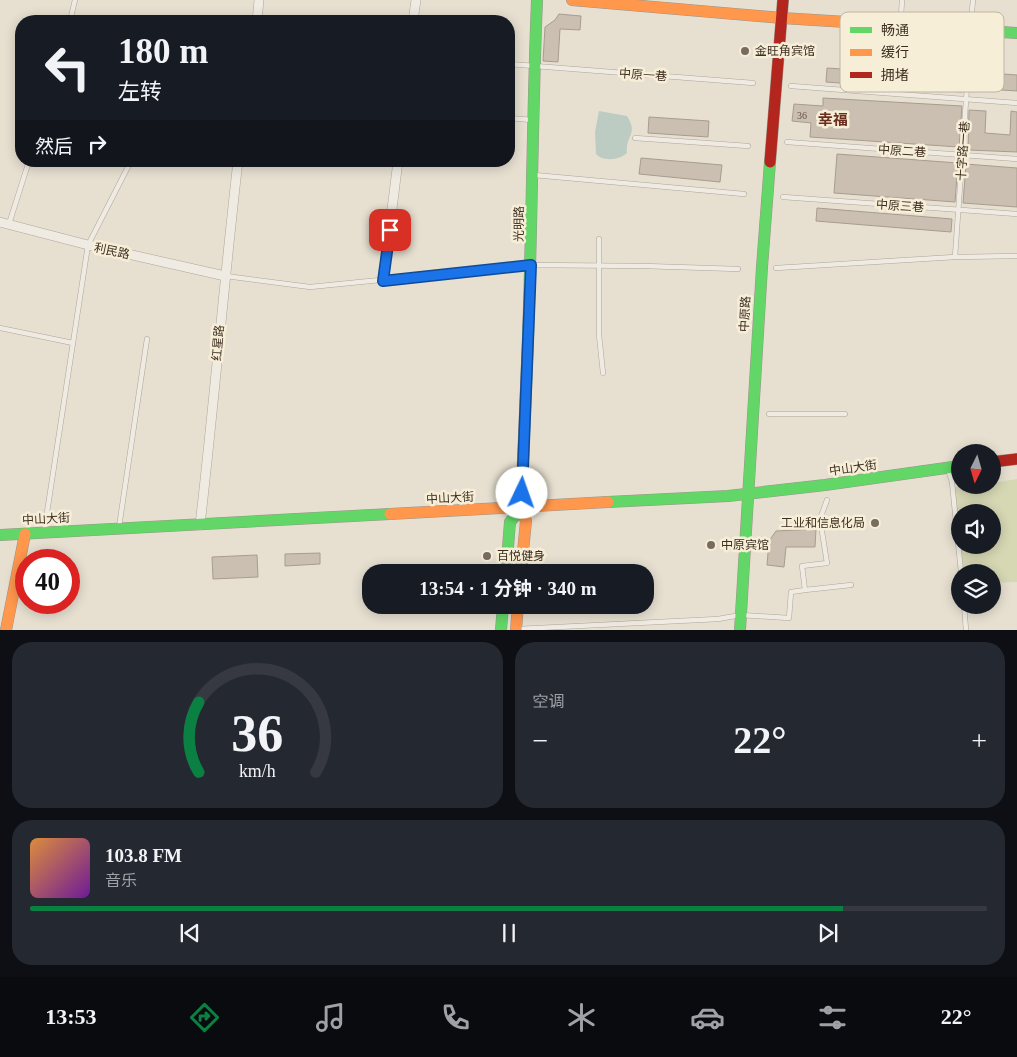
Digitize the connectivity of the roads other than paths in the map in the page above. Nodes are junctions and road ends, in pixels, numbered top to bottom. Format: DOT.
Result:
graph roads {
  1 [pos="75,0"];
  2 [pos="259,0"];
  3 [pos="416,0"];
  4 [pos="537,0"];
  5 [pos="572,0"];
  6 [pos="784,0"];
  7 [pos="71,15"];
  8 [pos="258,15"];
  9 [pos="414,15"];
  10 [pos="782,18"];
  11 [pos="840,22"];
  12 [pos="1004,32"];
  13 [pos="1017,33"];
  14 [pos="515,65"];
  15 [pos="534,67"];
  16 [pos="753,83"];
  17 [pos="791,86"];
  18 [pos="840,90"];
  19 [pos="872,92"];
  20 [pos="967,92"];
  21 [pos="966,99"];
  22 [pos="1017,103"];
  23 [pos="515,118"];
  24 [pos="534,120"];
  25 [pos="635,138"];
  26 [pos="787,142"];
  27 [pos="748,146"];
  28 [pos="962,155"];
  29 [pos="1017,159"];
  30 [pos="26,167"];
  31 [pos="128,167"];
  32 [pos="237,167"];
  33 [pos="397,167"];
  34 [pos="534,175"];
  35 [pos="744,194"];
  36 [pos="783,197"];
  37 [pos="959,210"];
  38 [pos="1017,214"];
  39 [pos="5,223"];
  40 [pos="599,239"];
  41 [pos="88,246"];
  42 [pos="1017,256"];
  43 [pos="955,257"];
  44 [pos="531,265"];
  45 [pos="599,266"];
  46 [pos="776,268"];
  47 [pos="738,269"];
  48 [pos="225,276"];
  49 [pos="383,281"];
  50 [pos="0,328"];
  51 [pos="148,338"];
  52 [pos="73,343"];
  53 [pos="603,374"];
  54 [pos="769,414"];
  55 [pos="845,414"];
  56 [pos="1017,459"];
  57 [pos="1001,461"];
  58 [pos="948,468"];
  59 [pos="951,468"];
  60 [pos="748,494"];
  61 [pos="827,500"];
  62 [pos="521,508"];
  63 [pos="200,525"];
  64 [pos="118,529"];
  65 [pos="44,533"];
  66 [pos="25,534"];
  67 [pos="0,535"];
  68 [pos="507,564"];
  69 [pos="522,564"];
  70 [pos="960,564"];
  71 [pos="851,585"];
  72 [pos="805,590"];
  73 [pos="502,614"];
  74 [pos="517,614"];
  75 [pos="965,614"];
  76 [pos="741,615"];
  77 [pos="548,628"];
  78 [pos="516,629"];
  79 [pos="6,630"];
  80 [pos="501,630"];
  81 [pos="740,630"];
  82 [pos="966,630"];
  1 -- 7 [label="lane"];
  2 -- 8 [label="street"];
  3 -- 9 [label="street"];
  4 -- 15 [label="main road, 光明路"];
  5 -- 10 [label="main road"];
  6 -- 10 [label="main road, 中原路"];
  10 -- 11 [label="main road"];
  10 -- 60 [label="main road, 中原路"];
  12 -- 13 [label="main road"];
  14 -- 15 [label="lane, 中原一巷"];
  15 -- 16 [label="lane, 中原一巷"];
  15 -- 24 [label="main road, 光明路"];
  17 -- 18 [label="lane"];
  19 -- 21 [label="lane"];
  20 -- 21 [label="lane, 十字路一巷"];
  21 -- 22 [label="lane"];
  21 -- 28 [label="lane, 十字路一巷"];
  23 -- 24 [label="lane"];
  24 -- 34 [label="main road, 光明路"];
  25 -- 27 [label="lane"];
  26 -- 28 [label="lane, 中原二巷"];
  28 -- 29 [label="lane, 中原二巷"];
  28 -- 37 [label="lane, 十字路一巷"];
  30 -- 39 [label="lane"];
  31 -- 41 [label="lane"];
  32 -- 48 [label="street, 红星路"];
  33 -- 49 [label="street"];
  34 -- 35 [label="lane"];
  34 -- 44 [label="main road, 光明路"];
  36 -- 37 [label="lane, 中原三巷"];
  37 -- 38 [label="lane, 中原三巷"];
  37 -- 43 [label="lane, 十字路一巷"];
  39 -- 41 [label="street, 利民路"];
  40 -- 45 [label="lane"];
  41 -- 48 [label="street, 利民路"];
  41 -- 52 [label="lane"];
  42 -- 43 [label="lane"];
  43 -- 46 [label="lane"];
  44 -- 45 [label="lane"];
  44 -- 49 [label="lane"];
  44 -- 62 [label="main road, 光明路"];
  45 -- 47 [label="lane"];
  45 -- 53 [label="lane"];
  48 -- 49 [label="lane"];
  48 -- 63 [label="street, 红星路"];
  50 -- 52 [label="lane"];
  51 -- 64 [label="lane"];
  52 -- 65 [label="lane"];
  54 -- 55 [label="lane"];
  56 -- 57 [label="main road"];
  58 -- 59 [label="main road, 中山大街"];
  58 -- 60 [label="main road, 中山大街"];
  58 -- 70 [label="lane"];
  60 -- 62 [label="main road, 中山大街"];
  60 -- 76 [label="main road, 中原路"];
  61 -- 72 [label="lane"];
  62 -- 63 [label="main road, 中山大街"];
  62 -- 68 [label="main road, 光明路"];
  62 -- 69 [label="main road, 光明路"];
  63 -- 64 [label="main road, 中山大街"];
  64 -- 65 [label="main road, 中山大街"];
  65 -- 66 [label="main road, 中山大街"];
  66 -- 67 [label="main road, 中山大街"];
  66 -- 79 [label="main road"];
  71 -- 72 [label="lane"];
  72 -- 76 [label="lane"];
  73 -- 80 [label="main road"];
  74 -- 78 [label="main road"];
  75 -- 82 [label="lane"];
  76 -- 77 [label="lane"];
  76 -- 81 [label="main road, 中原路"];
  77 -- 78 [label="lane"];
}
